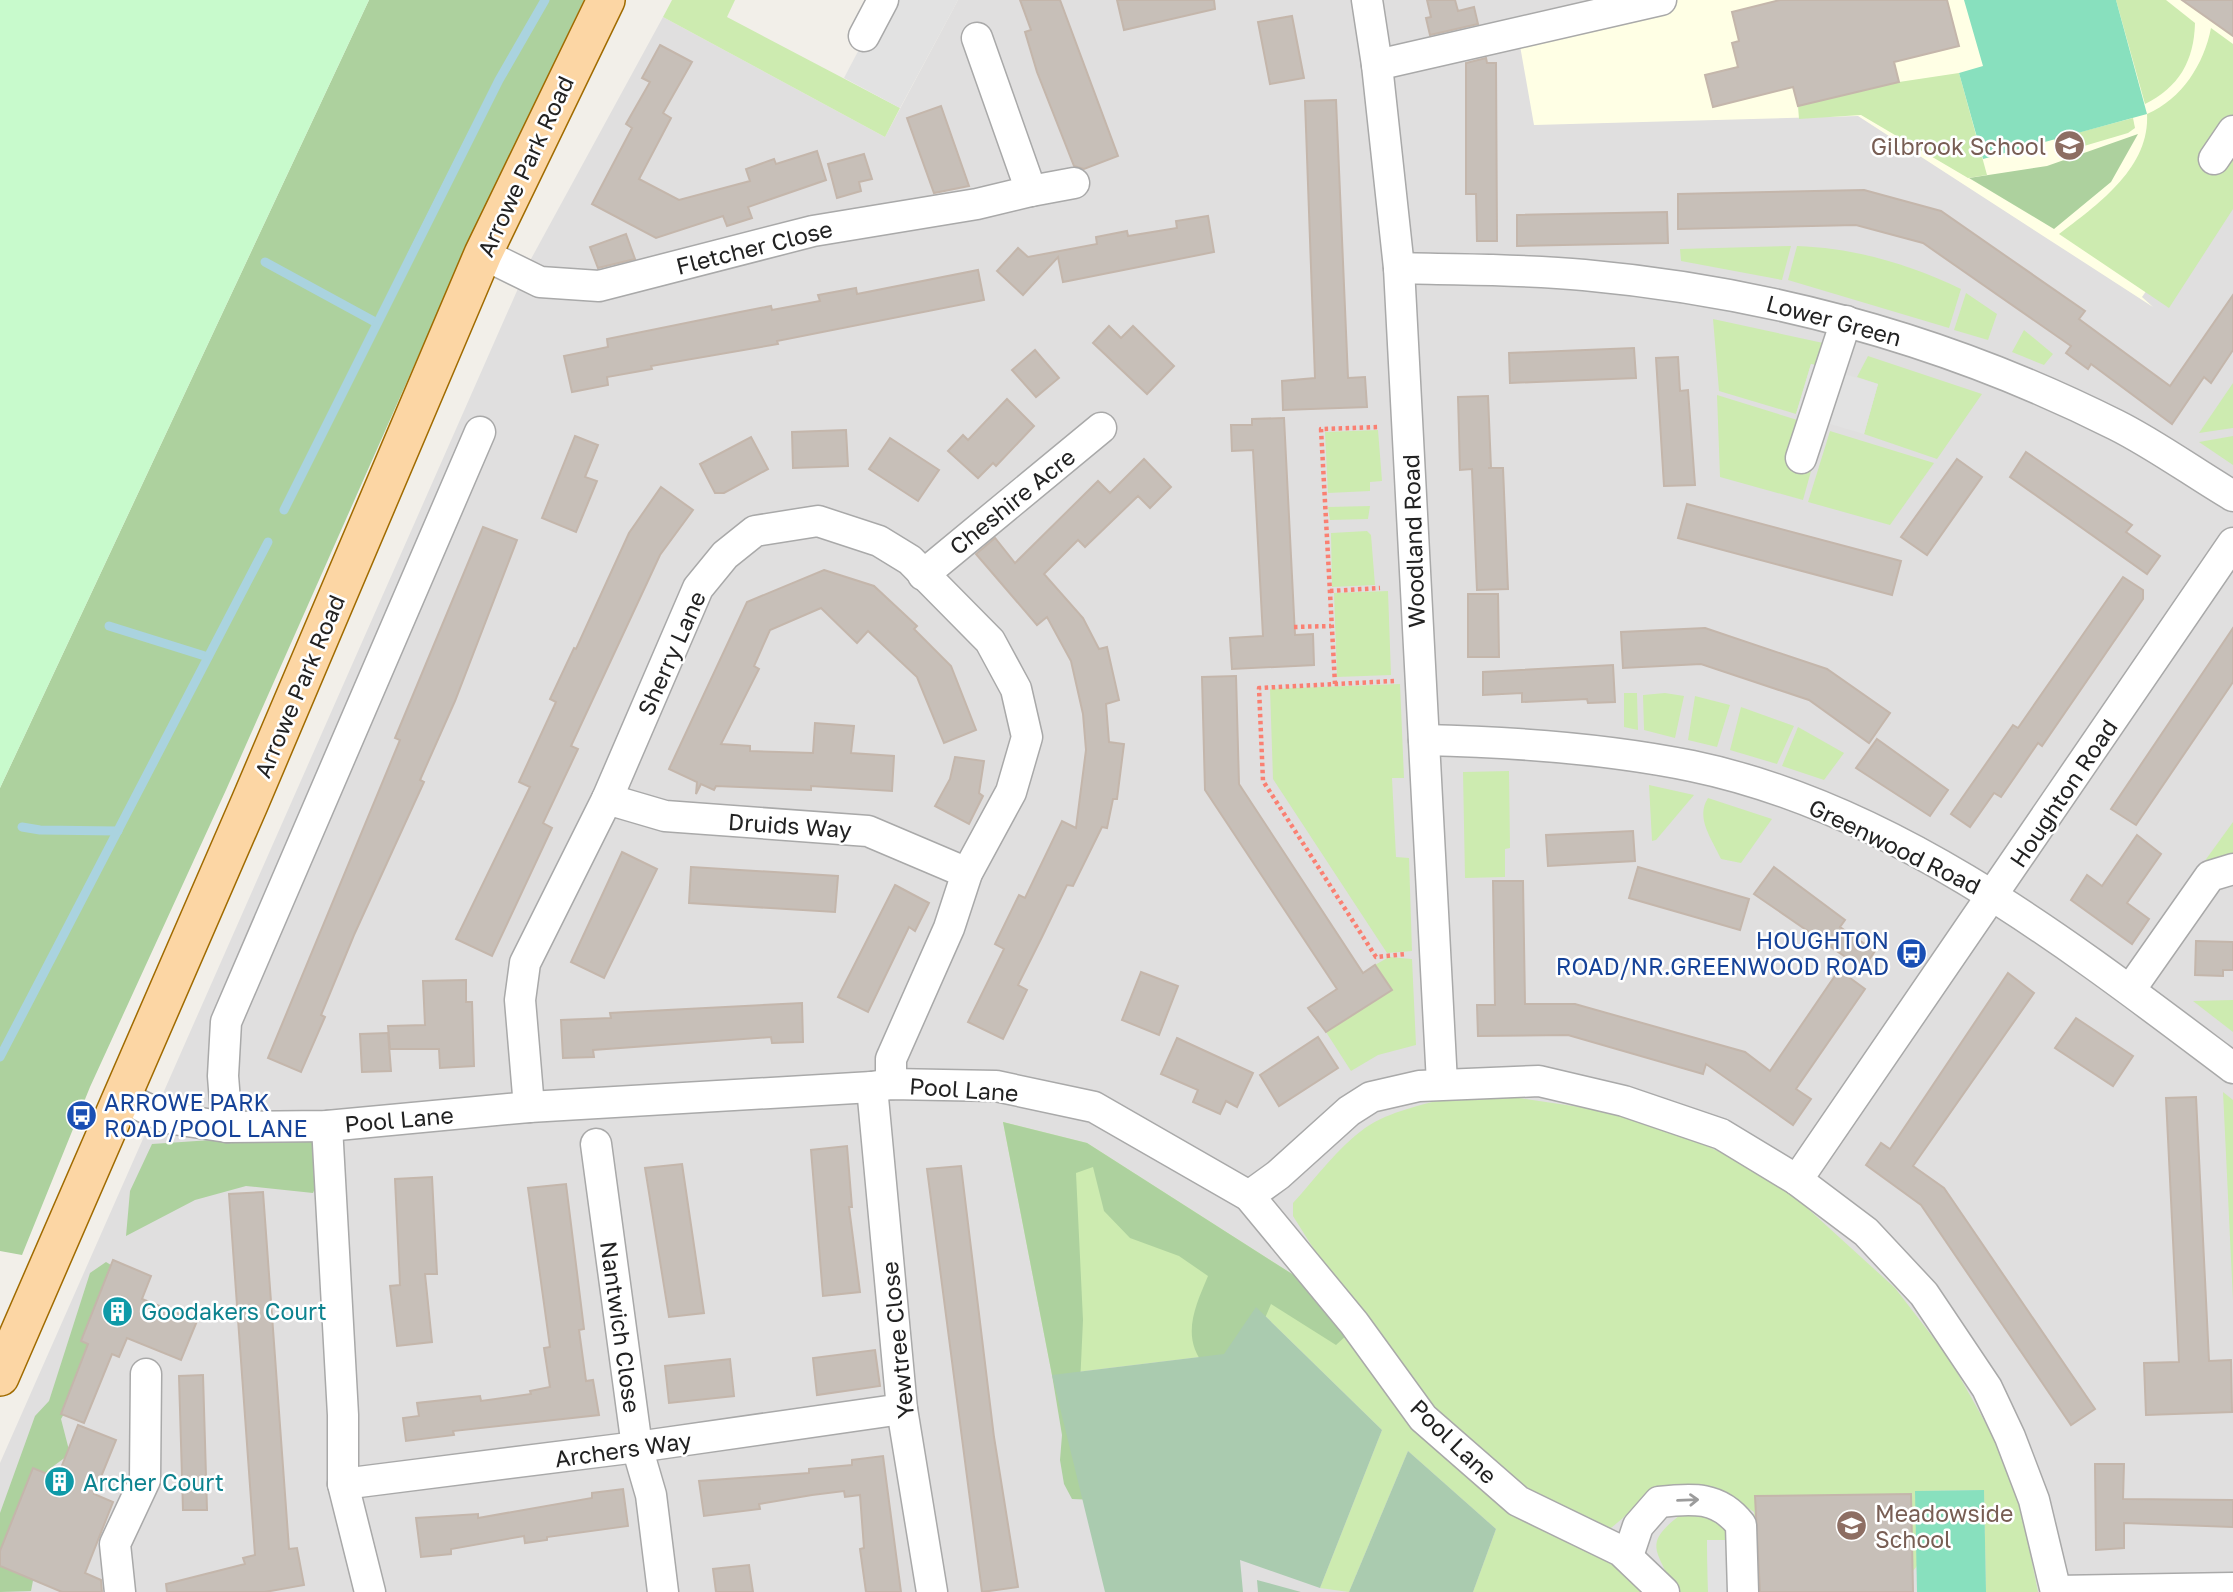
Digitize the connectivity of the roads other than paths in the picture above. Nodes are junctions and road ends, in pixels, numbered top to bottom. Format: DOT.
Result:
graph roads {
  1 [pos="606,0"];
  2 [pos="883,0"];
  3 [pos="1367,0"];
  4 [pos="1661,0"];
  5 [pos="864,36"];
  6 [pos="977,38"];
  7 [pos="1377,65"];
  8 [pos="2233,131"];
  9 [pos="2214,159"];
  10 [pos="1073,183"];
  11 [pos="1031,191"];
  12 [pos="483,254"];
  13 [pos="1399,268"];
  14 [pos="1846,321"];
  15 [pos="1101,428"];
  16 [pos="480,432"];
  17 [pos="1801,458"];
  18 [pos="2233,496"];
  19 [pos="2233,543"];
  20 [pos="923,575"];
  21 [pos="1424,740"];
  22 [pos="607,799"];
  23 [pos="2233,869"];
  24 [pos="967,873"];
  25 [pos="1994,895"];
  26 [pos="2130,990"];
  27 [pos="2233,1068"];
  28 [pos="1442,1083"];
  29 [pos="881,1086"];
  30 [pos="122,1097"];
  31 [pos="529,1107"];
  32 [pos="327,1126"];
  33 [pos="227,1127"];
  34 [pos="596,1144"];
  35 [pos="1797,1180"];
  36 [pos="1248,1196"];
  37 [pos="3,1367"];
  38 [pos="146,1374"];
  39 [pos="902,1409"];
  40 [pos="637,1447"];
  41 [pos="343,1484"];
  42 [pos="1628,1556"];
  43 [pos="2233,1588"];
  44 [pos="2056,1591"];
  45 [pos="120,1592"];
  46 [pos="370,1592"];
  47 [pos="663,1592"];
  48 [pos="932,1592"];
  49 [pos="1664,1592"];
  50 [pos="1743,1592"];
  1 -- 12 [label="main road, Arrowe Park Road"];
  2 -- 5 [label="street"];
  3 -- 7 [label="street, Woodland Road"];
  4 -- 7 [label="street"];
  6 -- 11 [label="street"];
  7 -- 13 [label="street, Woodland Road"];
  8 -- 9 [label="street"];
  10 -- 11 [label="street, Fletcher Close"];
  11 -- 12 [label="street, Fletcher Close"];
  12 -- 30 [label="main road, Arrowe Park Road"];
  13 -- 14 [label="street, Lower Green"];
  13 -- 21 [label="street, Woodland Road"];
  14 -- 17 [label="street"];
  14 -- 18 [label="street, Lower Green"];
  15 -- 20 [label="street, Cheshire Acre"];
  16 -- 33 [label="street"];
  19 -- 25 [label="street, Houghton Road"];
  20 -- 22 [label="street, Sherry Lane"];
  20 -- 24 [label="street, Sherry Lane"];
  21 -- 25 [label="street, Greenwood Road"];
  21 -- 28 [label="street, Woodland Road"];
  22 -- 24 [label="street, Druids Way"];
  22 -- 31 [label="street, Sherry Lane"];
  23 -- 26 [label="street"];
  24 -- 29 [label="street, Sherry Lane"];
  25 -- 26 [label="street, Greenwood Road"];
  25 -- 35 [label="street, Houghton Road"];
  26 -- 27 [label="street, Greenwood Road"];
  28 -- 35 [label="street"];
  28 -- 36 [label="street"];
  29 -- 31 [label="street, Pool Lane"];
  29 -- 36 [label="street, Pool Lane"];
  29 -- 39 [label="street, Yewtree Close"];
  30 -- 33 [label="street, Pool Lane"];
  30 -- 37 [label="main road, Arrowe Park Road"];
  31 -- 32 [label="street, Pool Lane"];
  32 -- 33 [label="street, Pool Lane"];
  32 -- 41 [label="street"];
  34 -- 40 [label="street, Nantwich Close"];
  35 -- 44 [label="street"];
  36 -- 42 [label="street, Pool Lane"];
  38 -- 45 [label="street"];
  39 -- 40 [label="street, Archers Way"];
  39 -- 48 [label="street, Yewtree Close"];
  40 -- 41 [label="street, Archers Way"];
  40 -- 47 [label="street, Nantwich Close"];
  41 -- 46 [label="street"];
  42 -- 49 [label="street, Pool Lane"];
  42 -- 50 [label="street, one-way"];
  43 -- 44 [label="street"];
}
